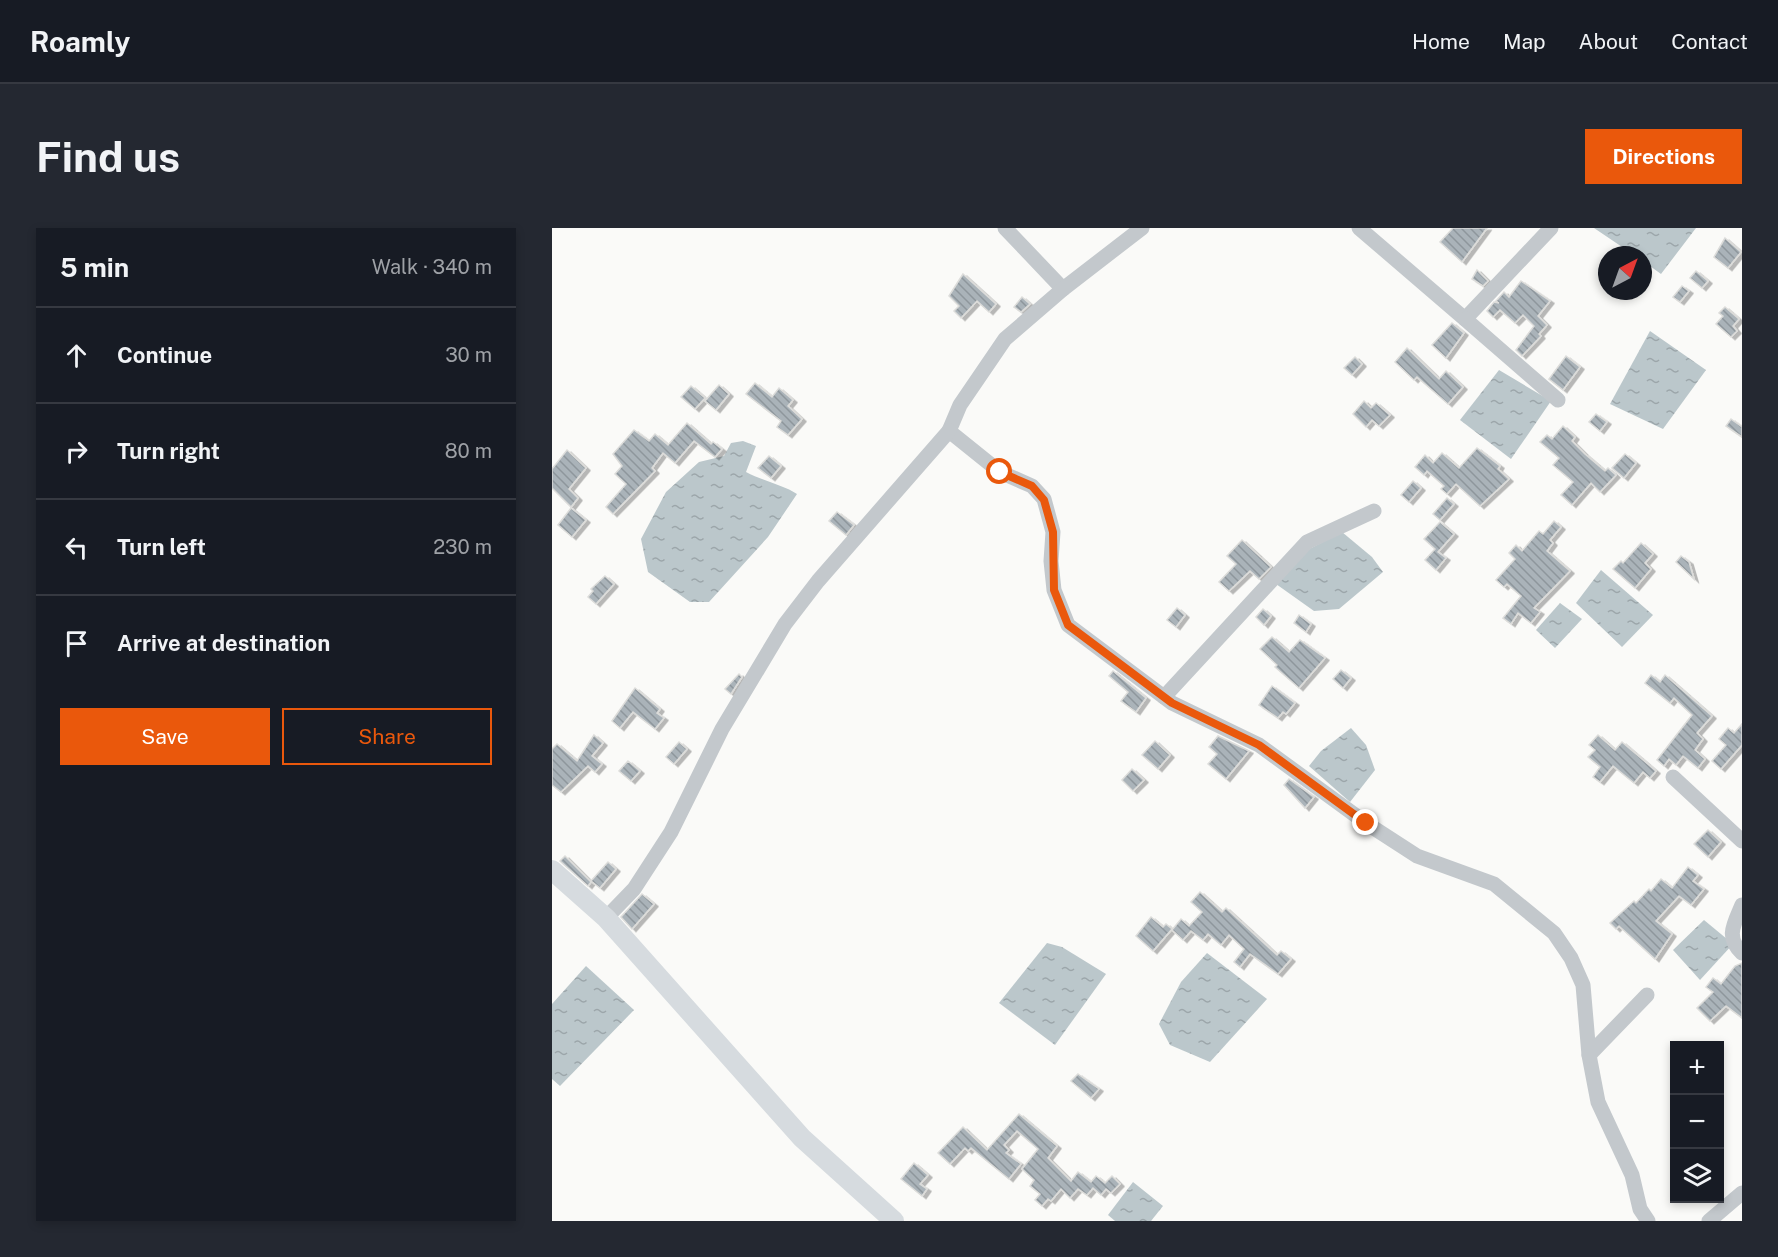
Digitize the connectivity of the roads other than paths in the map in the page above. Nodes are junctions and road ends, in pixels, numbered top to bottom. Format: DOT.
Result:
graph roads {
  1 [pos="1005,228"];
  2 [pos="1142,228"];
  3 [pos="1359,228"];
  4 [pos="1551,228"];
  5 [pos="1063,289"];
  6 [pos="1464,319"];
  7 [pos="1558,400"];
  8 [pos="949,431"];
  9 [pos="1374,511"];
  10 [pos="1164,698"];
  11 [pos="1673,777"];
  12 [pos="1742,842"];
  13 [pos="552,870"];
  14 [pos="1742,905"];
  15 [pos="606,918"];
  16 [pos="1742,953"];
  17 [pos="1647,995"];
  18 [pos="1590,1055"];
  19 [pos="1742,1193"];
  20 [pos="894,1221"];
  21 [pos="1648,1221"];
  22 [pos="1709,1221"];
  1 -- 5 [label="street"];
  2 -- 5 [label="street"];
  3 -- 6 [label="street"];
  4 -- 6 [label="street"];
  5 -- 8 [label="street"];
  6 -- 7 [label="street"];
  8 -- 10 [label="street"];
  8 -- 15 [label="street"];
  9 -- 10 [label="street"];
  10 -- 18 [label="street"];
  11 -- 12 [label="street"];
  13 -- 15 [label="main road"];
  14 -- 16 [label="street"];
  15 -- 20 [label="main road"];
  17 -- 18 [label="street"];
  18 -- 21 [label="street"];
  19 -- 22 [label="street"];
}
